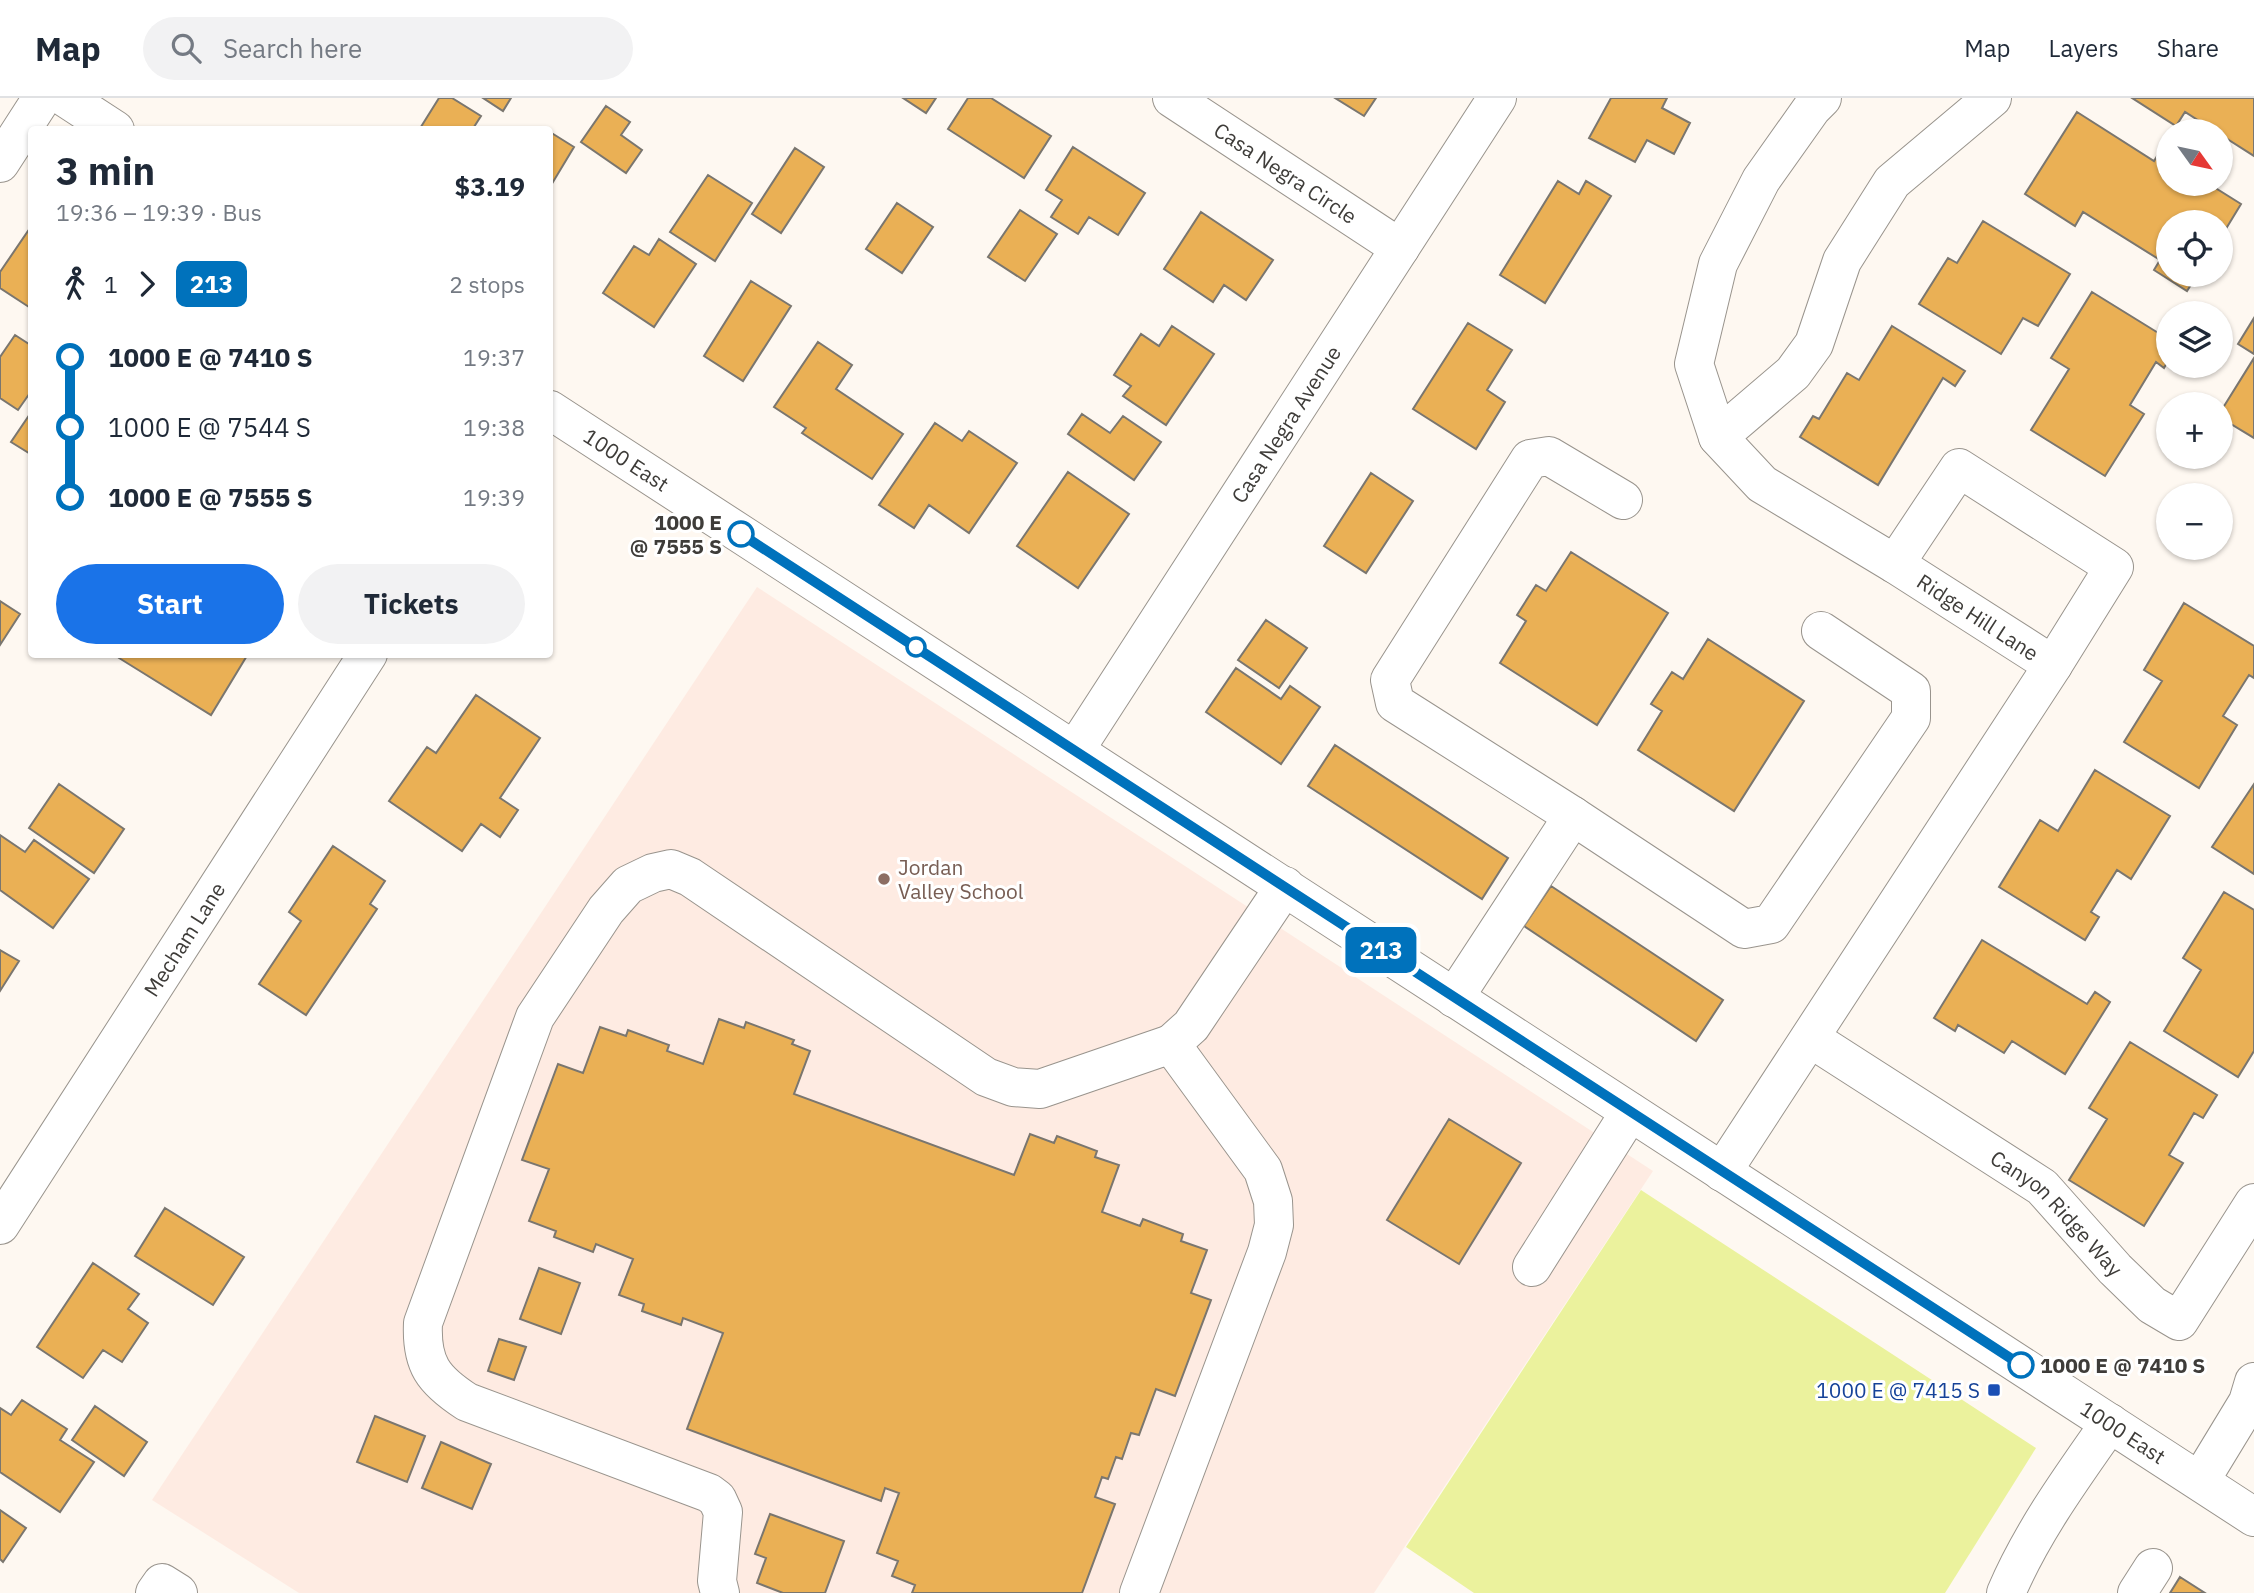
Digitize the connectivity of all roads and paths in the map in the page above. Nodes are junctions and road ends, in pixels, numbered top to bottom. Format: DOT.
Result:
graph roads {
  1 [pos="42,98"];
  2 [pos="66,98"];
  3 [pos="1172,98"];
  4 [pos="1497,98"];
  5 [pos="1822,98"];
  6 [pos="1992,98"];
  7 [pos="109,126"];
  8 [pos="0,163"];
  9 [pos="1400,248"];
  10 [pos="553,412"];
  11 [pos="1718,437"];
  12 [pos="1623,500"];
  13 [pos="1895,564"];
  14 [pos="1821,631"];
  15 [pos="365,658"];
  16 [pos="2053,665"];
  17 [pos="1075,750"];
  18 [pos="1573,816"];
  19 [pos="1285,886"];
  20 [pos="1454,998"];
  21 [pos="1810,1038"];
  22 [pos="1171,1044"];
  23 [pos="1630,1112"];
  24 [pos="1722,1172"];
  25 [pos="2254,1203"];
  26 [pos="0,1225"];
  27 [pos="1532,1267"];
  28 [pos="2254,1382"];
  29 [pos="2110,1423"];
  30 [pos="2200,1481"];
  31 [pos="2254,1517"];
  32 [pos="155,1593"];
  33 [pos="178,1593"];
  34 [pos="720,1593"];
  35 [pos="1139,1593"];
  36 [pos="2006,1593"];
  1 -- 8 [label="street"];
  2 -- 7 [label="street"];
  3 -- 9 [label="street, Casa Negra Circle"];
  4 -- 9 [label="street, Casa Negra Avenue"];
  5 -- 11 [label="street, Ridge Hill Lane"];
  6 -- 11 [label="street"];
  9 -- 17 [label="street, Casa Negra Avenue"];
  10 -- 17 [label="street, 1000 East"];
  11 -- 13 [label="street, Ridge Hill Lane"];
  12 -- 18 [label="street"];
  13 -- 16 [label="street, Ridge Hill Lane"];
  13 -- 16 [label="street"];
  14 -- 18 [label="street"];
  15 -- 26 [label="street, Mecham Lane"];
  16 -- 21 [label="street, Ridge Hill Lane"];
  17 -- 19 [label="street, 1000 East"];
  18 -- 20 [label="street"];
  19 -- 20 [label="street, 1000 East"];
  19 -- 22 [label="street"];
  20 -- 23 [label="street, 1000 East"];
  21 -- 24 [label="street, Ridge Hill Lane"];
  21 -- 25 [label="street, Canyon Ridge Way"];
  22 -- 34 [label="street"];
  22 -- 35 [label="street"];
  23 -- 24 [label="street, 1000 East"];
  23 -- 27 [label="street"];
  24 -- 29 [label="street, 1000 East"];
  28 -- 30 [label="street"];
  29 -- 30 [label="street, 1000 East"];
  29 -- 36 [label="street"];
  30 -- 31 [label="street, 1000 East"];
  32 -- 33 [label="street"];
}
